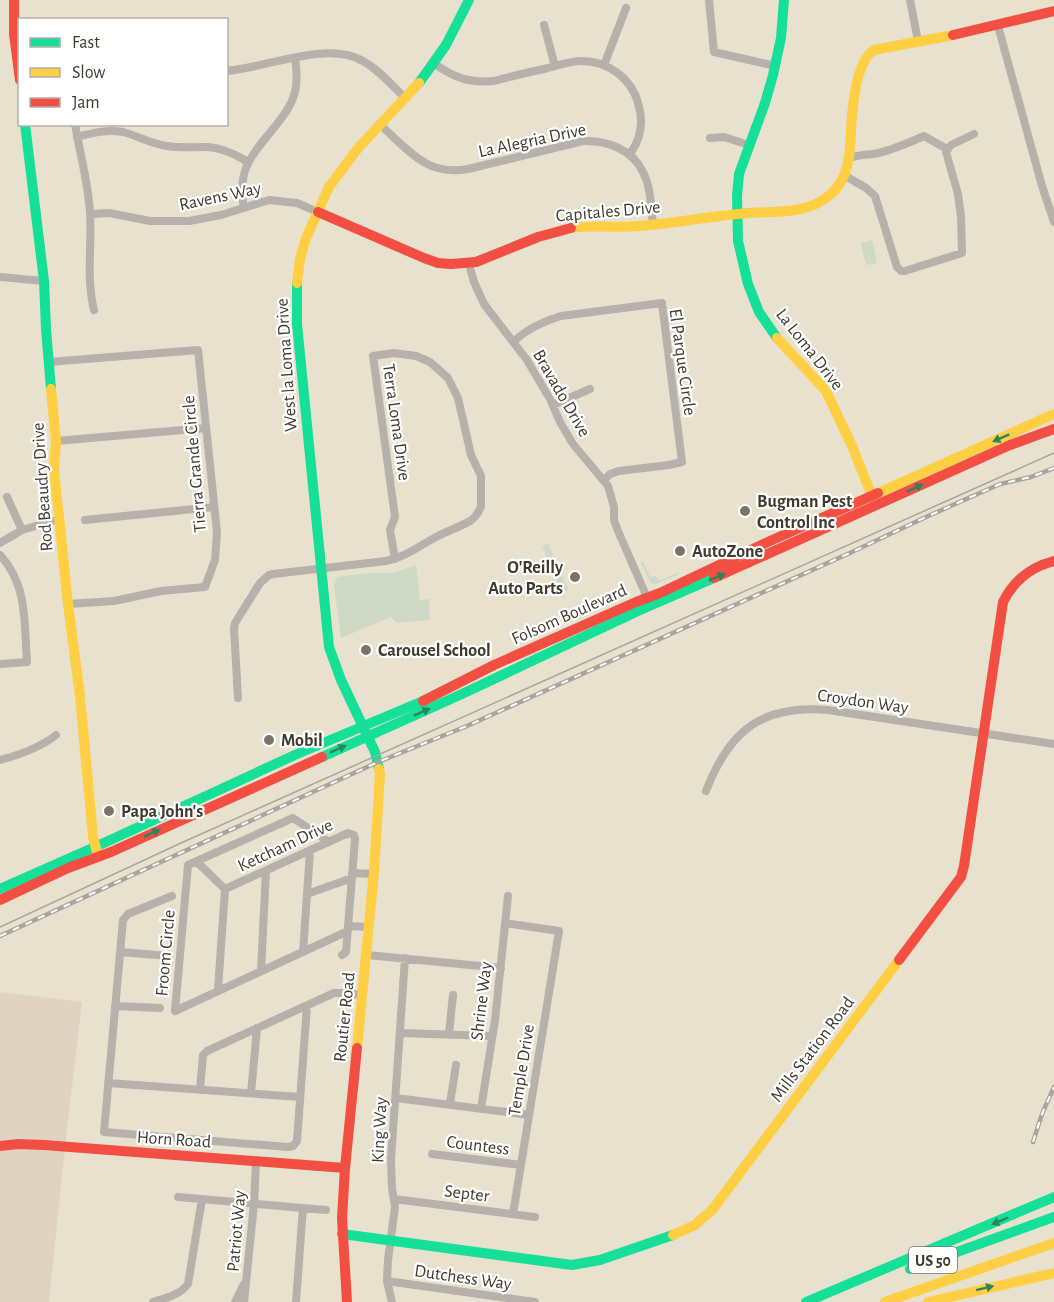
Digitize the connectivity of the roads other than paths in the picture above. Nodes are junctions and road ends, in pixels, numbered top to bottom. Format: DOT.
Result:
graph roads {
  1 [pos="14,0"];
  2 [pos="469,0"];
  3 [pos="709,0"];
  4 [pos="784,0"];
  5 [pos="910,0"];
  6 [pos="627,8"];
  7 [pos="1054,11"];
  8 [pos="544,25"];
  9 [pos="998,26"];
  10 [pos="918,41"];
  11 [pos="295,58"];
  12 [pos="434,63"];
  13 [pos="18,65"];
  14 [pos="604,65"];
  15 [pos="555,66"];
  16 [pos="776,66"];
  17 [pos="228,71"];
  18 [pos="405,98"];
  19 [pos="379,124"];
  20 [pos="25,126"];
  21 [pos="75,126"];
  22 [pos="974,134"];
  23 [pos="77,137"];
  24 [pos="710,138"];
  25 [pos="749,145"];
  26 [pos="947,149"];
  27 [pos="629,155"];
  28 [pos="850,158"];
  29 [pos="248,162"];
  30 [pos="844,174"];
  31 [pos="244,207"];
  32 [pos="318,212"];
  33 [pos="91,214"];
  34 [pos="738,215"];
  35 [pos="1054,222"];
  36 [pos="653,224"];
  37 [pos="469,264"];
  38 [pos="0,277"];
  39 [pos="44,280"];
  40 [pos="94,310"];
  41 [pos="513,341"];
  42 [pos="49,362"];
  43 [pos="590,389"];
  44 [pos="553,405"];
  45 [pos="1054,414"];
  46 [pos="206,428"];
  47 [pos="1054,429"];
  48 [pos="56,441"];
  49 [pos="604,480"];
  50 [pos="7,497"];
  51 [pos="874,500"];
  52 [pos="214,507"];
  53 [pos="60,519"];
  54 [pos="85,520"];
  55 [pos="22,530"];
  56 [pos="0,543"];
  57 [pos="0,555"];
  58 [pos="395,559"];
  59 [pos="1054,561"];
  60 [pos="321,568"];
  61 [pos="649,602"];
  62 [pos="69,604"];
  63 [pos="0,664"];
  64 [pos="494,665"];
  65 [pos="462,694"];
  66 [pos="238,698"];
  67 [pos="363,726"];
  68 [pos="984,733"];
  69 [pos="56,735"];
  70 [pos="368,736"];
  71 [pos="1054,744"];
  72 [pos="0,760"];
  73 [pos="257,772"];
  74 [pos="706,791"];
  75 [pos="223,800"];
  76 [pos="329,842"];
  77 [pos="96,851"];
  78 [pos="310,851"];
  79 [pos="197,862"];
  80 [pos="266,871"];
  81 [pos="374,874"];
  82 [pos="352,875"];
  83 [pos="0,889"];
  84 [pos="225,889"];
  85 [pos="307,894"];
  86 [pos="172,896"];
  87 [pos="508,896"];
  88 [pos="0,900"];
  89 [pos="505,923"];
  90 [pos="369,927"];
  91 [pos="348,928"];
  92 [pos="120,952"];
  93 [pos="303,952"];
  94 [pos="342,954"];
  95 [pos="367,955"];
  96 [pos="169,956"];
  97 [pos="405,958"];
  98 [pos="501,968"];
  99 [pos="261,971"];
  100 [pos="218,990"];
  101 [pos="363,995"];
  102 [pos="453,995"];
  103 [pos="115,1006"];
  104 [pos="307,1006"];
  105 [pos="160,1008"];
  106 [pos="257,1028"];
  107 [pos="400,1034"];
  108 [pos="449,1034"];
  109 [pos="492,1035"];
  110 [pos="456,1065"];
  111 [pos="108,1083"];
  112 [pos="200,1090"];
  113 [pos="251,1093"];
  114 [pos="300,1097"];
  115 [pos="396,1098"];
  116 [pos="450,1104"];
  117 [pos="482,1108"];
  118 [pos="529,1115"];
  119 [pos="0,1146"];
  120 [pos="432,1154"];
  121 [pos="256,1162"];
  122 [pos="521,1165"];
  123 [pos="345,1168"];
  124 [pos="178,1197"];
  125 [pos="1054,1197"];
  126 [pos="202,1199"];
  127 [pos="394,1199"];
  128 [pos="254,1204"];
  129 [pos="303,1208"];
  130 [pos="326,1209"];
  131 [pos="513,1215"];
  132 [pos="535,1217"];
  133 [pos="1053,1217"];
  134 [pos="342,1234"];
  135 [pos="391,1240"];
  136 [pos="1054,1243"];
  137 [pos="1054,1273"];
  138 [pos="247,1277"];
  139 [pos="387,1281"];
  140 [pos="511,1300"];
  141 [pos="153,1302"];
  142 [pos="235,1302"];
  143 [pos="244,1302"];
  144 [pos="296,1302"];
  145 [pos="347,1302"];
  146 [pos="392,1302"];
  147 [pos="535,1302"];
  148 [pos="806,1302"];
  149 [pos="815,1302"];
  150 [pos="885,1302"];
  151 [pos="928,1302"];
  1 -- 13 [label="main road"];
  2 -- 12 [label="main road, West la Loma Drive"];
  3 -- 16 [label="street"];
  4 -- 16 [label="main road, La Loma Drive"];
  5 -- 10 [label="street"];
  6 -- 14 [label="street"];
  7 -- 9 [label="main road"];
  8 -- 15 [label="street"];
  9 -- 10 [label="main road"];
  9 -- 35 [label="street"];
  10 -- 28 [label="main road, Capitales Drive"];
  11 -- 17 [label="street"];
  11 -- 18 [label="street"];
  11 -- 29 [label="street"];
  12 -- 15 [label="street"];
  12 -- 18 [label="main road, West la Loma Drive"];
  14 -- 15 [label="street"];
  14 -- 27 [label="street"];
  16 -- 25 [label="main road, La Loma Drive"];
  18 -- 19 [label="main road, West la Loma Drive"];
  19 -- 27 [label="street, La Alegria Drive"];
  19 -- 32 [label="main road, West la Loma Drive"];
  20 -- 39 [label="main road, Rod Beaudry Drive"];
  21 -- 23 [label="street"];
  22 -- 26 [label="street"];
  23 -- 29 [label="street"];
  23 -- 33 [label="street"];
  24 -- 25 [label="street"];
  25 -- 34 [label="main road, La Loma Drive"];
  26 -- 28 [label="street"];
  26 -- 30 [label="street"];
  27 -- 36 [label="street, La Alegria Drive"];
  28 -- 30 [label="main road, Capitales Drive"];
  29 -- 31 [label="street"];
  30 -- 34 [label="main road, Capitales Drive"];
  31 -- 32 [label="street, Ravens Way"];
  31 -- 33 [label="street, Ravens Way"];
  32 -- 37 [label="main road, Capitales Drive"];
  32 -- 60 [label="main road, West la Loma Drive"];
  33 -- 40 [label="street"];
  34 -- 36 [label="main road, Capitales Drive"];
  34 -- 51 [label="main road, La Loma Drive"];
  36 -- 37 [label="main road, Capitales Drive"];
  37 -- 41 [label="street, Bravado Drive"];
  38 -- 39 [label="street"];
  39 -- 42 [label="main road, Rod Beaudry Drive"];
  41 -- 44 [label="street, Bravado Drive"];
  41 -- 49 [label="street, El Parque Circle"];
  42 -- 46 [label="street, Tierra Grande Circle"];
  42 -- 48 [label="main road, Rod Beaudry Drive"];
  43 -- 44 [label="street"];
  44 -- 49 [label="street, Bravado Drive"];
  45 -- 51 [label="main road, Folsom Boulevard, one-way"];
  46 -- 48 [label="street"];
  46 -- 52 [label="street, Tierra Grande Circle"];
  51 -- 47 [label="main road, Folsom Boulevard, one-way"];
  48 -- 53 [label="main road, Rod Beaudry Drive"];
  49 -- 61 [label="street, Bravado Drive"];
  50 -- 55 [label="street"];
  51 -- 61 [label="main road, Folsom Boulevard"];
  52 -- 54 [label="street"];
  52 -- 62 [label="street, Tierra Grande Circle"];
  53 -- 55 [label="street"];
  53 -- 62 [label="main road, Rod Beaudry Drive"];
  55 -- 56 [label="street"];
  57 -- 63 [label="street"];
  58 -- 58 [label="street, Terra Loma Drive"];
  58 -- 60 [label="street, Terra Loma Drive"];
  59 -- 68 [label="main road, Mills Station Road"];
  60 -- 66 [label="street, Terra Loma Drive"];
  60 -- 67 [label="main road, West la Loma Drive"];
  61 -- 64 [label="main road, Folsom Boulevard"];
  61 -- 65 [label="main road, Folsom Boulevard"];
  62 -- 77 [label="main road, Rod Beaudry Drive"];
  64 -- 65 [label="main road"];
  64 -- 67 [label="main road, Folsom Boulevard"];
  70 -- 65 [label="main road, Folsom Boulevard, one-way"];
  67 -- 70 [label="main road, West la Loma Drive"];
  67 -- 73 [label="main road, Folsom Boulevard"];
  68 -- 71 [label="street, Croydon Way"];
  68 -- 74 [label="street, Croydon Way"];
  68 -- 135 [label="main road, Mills Station Road"];
  69 -- 72 [label="street"];
  75 -- 70 [label="main road, Folsom Boulevard, one-way"];
  70 -- 81 [label="main road, Routier Road"];
  73 -- 75 [label="main road"];
  73 -- 77 [label="main road, Folsom Boulevard"];
  77 -- 75 [label="main road, Folsom Boulevard, one-way"];
  76 -- 78 [label="street, Ketcham Drive"];
  76 -- 79 [label="street"];
  76 -- 82 [label="street, Ketcham Drive"];
  77 -- 83 [label="main road, Folsom Boulevard"];
  77 -- 88 [label="main road, Folsom Boulevard"];
  78 -- 80 [label="street, Ketcham Drive"];
  78 -- 85 [label="street"];
  79 -- 84 [label="street, Ketcham Drive"];
  79 -- 100 [label="street, Froom Circle"];
  80 -- 84 [label="street, Ketcham Drive"];
  80 -- 99 [label="street"];
  81 -- 82 [label="street"];
  81 -- 90 [label="main road, Routier Road"];
  82 -- 85 [label="street"];
  82 -- 91 [label="street"];
  84 -- 100 [label="street"];
  85 -- 93 [label="street"];
  86 -- 92 [label="street"];
  87 -- 89 [label="street, Shrine Way"];
  89 -- 98 [label="street, Shrine Way"];
  89 -- 118 [label="street, Temple Drive"];
  90 -- 91 [label="street"];
  90 -- 95 [label="main road, Routier Road"];
  91 -- 93 [label="street, Froom Circle"];
  91 -- 94 [label="street"];
  92 -- 96 [label="street"];
  92 -- 103 [label="street"];
  93 -- 99 [label="street, Froom Circle"];
  95 -- 97 [label="street"];
  95 -- 101 [label="main road, Routier Road"];
  97 -- 98 [label="street"];
  97 -- 107 [label="street, King Way"];
  98 -- 109 [label="street, Shrine Way"];
  99 -- 100 [label="street, Froom Circle"];
  101 -- 104 [label="street"];
  101 -- 123 [label="main road, Routier Road"];
  102 -- 108 [label="street"];
  103 -- 105 [label="street"];
  103 -- 111 [label="street"];
  104 -- 106 [label="street"];
  104 -- 114 [label="street"];
  106 -- 112 [label="street"];
  106 -- 113 [label="street"];
  107 -- 108 [label="street"];
  107 -- 115 [label="street, King Way"];
  108 -- 109 [label="street"];
  109 -- 117 [label="street, Shrine Way"];
  110 -- 116 [label="street"];
  111 -- 112 [label="street"];
  111 -- 114 [label="street"];
  112 -- 113 [label="street"];
  113 -- 114 [label="street"];
  115 -- 116 [label="street"];
  115 -- 127 [label="street, King Way"];
  116 -- 117 [label="street"];
  117 -- 118 [label="street"];
  118 -- 122 [label="street, Temple Drive"];
  119 -- 121 [label="main road, Horn Road"];
  120 -- 122 [label="street, Countess"];
  121 -- 123 [label="main road, Horn Road"];
  121 -- 128 [label="street, Patriot Way"];
  122 -- 131 [label="street, Temple Drive"];
  123 -- 134 [label="main road, Routier Road"];
  124 -- 126 [label="street"];
  125 -- 148 [label="main road, one-way"];
  126 -- 128 [label="street"];
  126 -- 141 [label="street"];
  127 -- 131 [label="street, Septer"];
  127 -- 135 [label="street, King Way"];
  128 -- 129 [label="street"];
  128 -- 138 [label="street, Patriot Way"];
  129 -- 130 [label="street"];
  129 -- 144 [label="street"];
  131 -- 132 [label="street, Septer"];
  133 -- 149 [label="main road, US 50"];
  134 -- 135 [label="main road, Mills Station Road"];
  134 -- 145 [label="main road, Routier Road"];
  135 -- 139 [label="street, King Way"];
  136 -- 150 [label="main road, US 50"];
  151 -- 137 [label="main road, one-way"];
  138 -- 142 [label="street"];
  138 -- 143 [label="street, Patriot Way"];
  139 -- 140 [label="street, Dutchess Way"];
  139 -- 146 [label="street, King Way"];
  140 -- 147 [label="street, Dutchess Way"];
}
